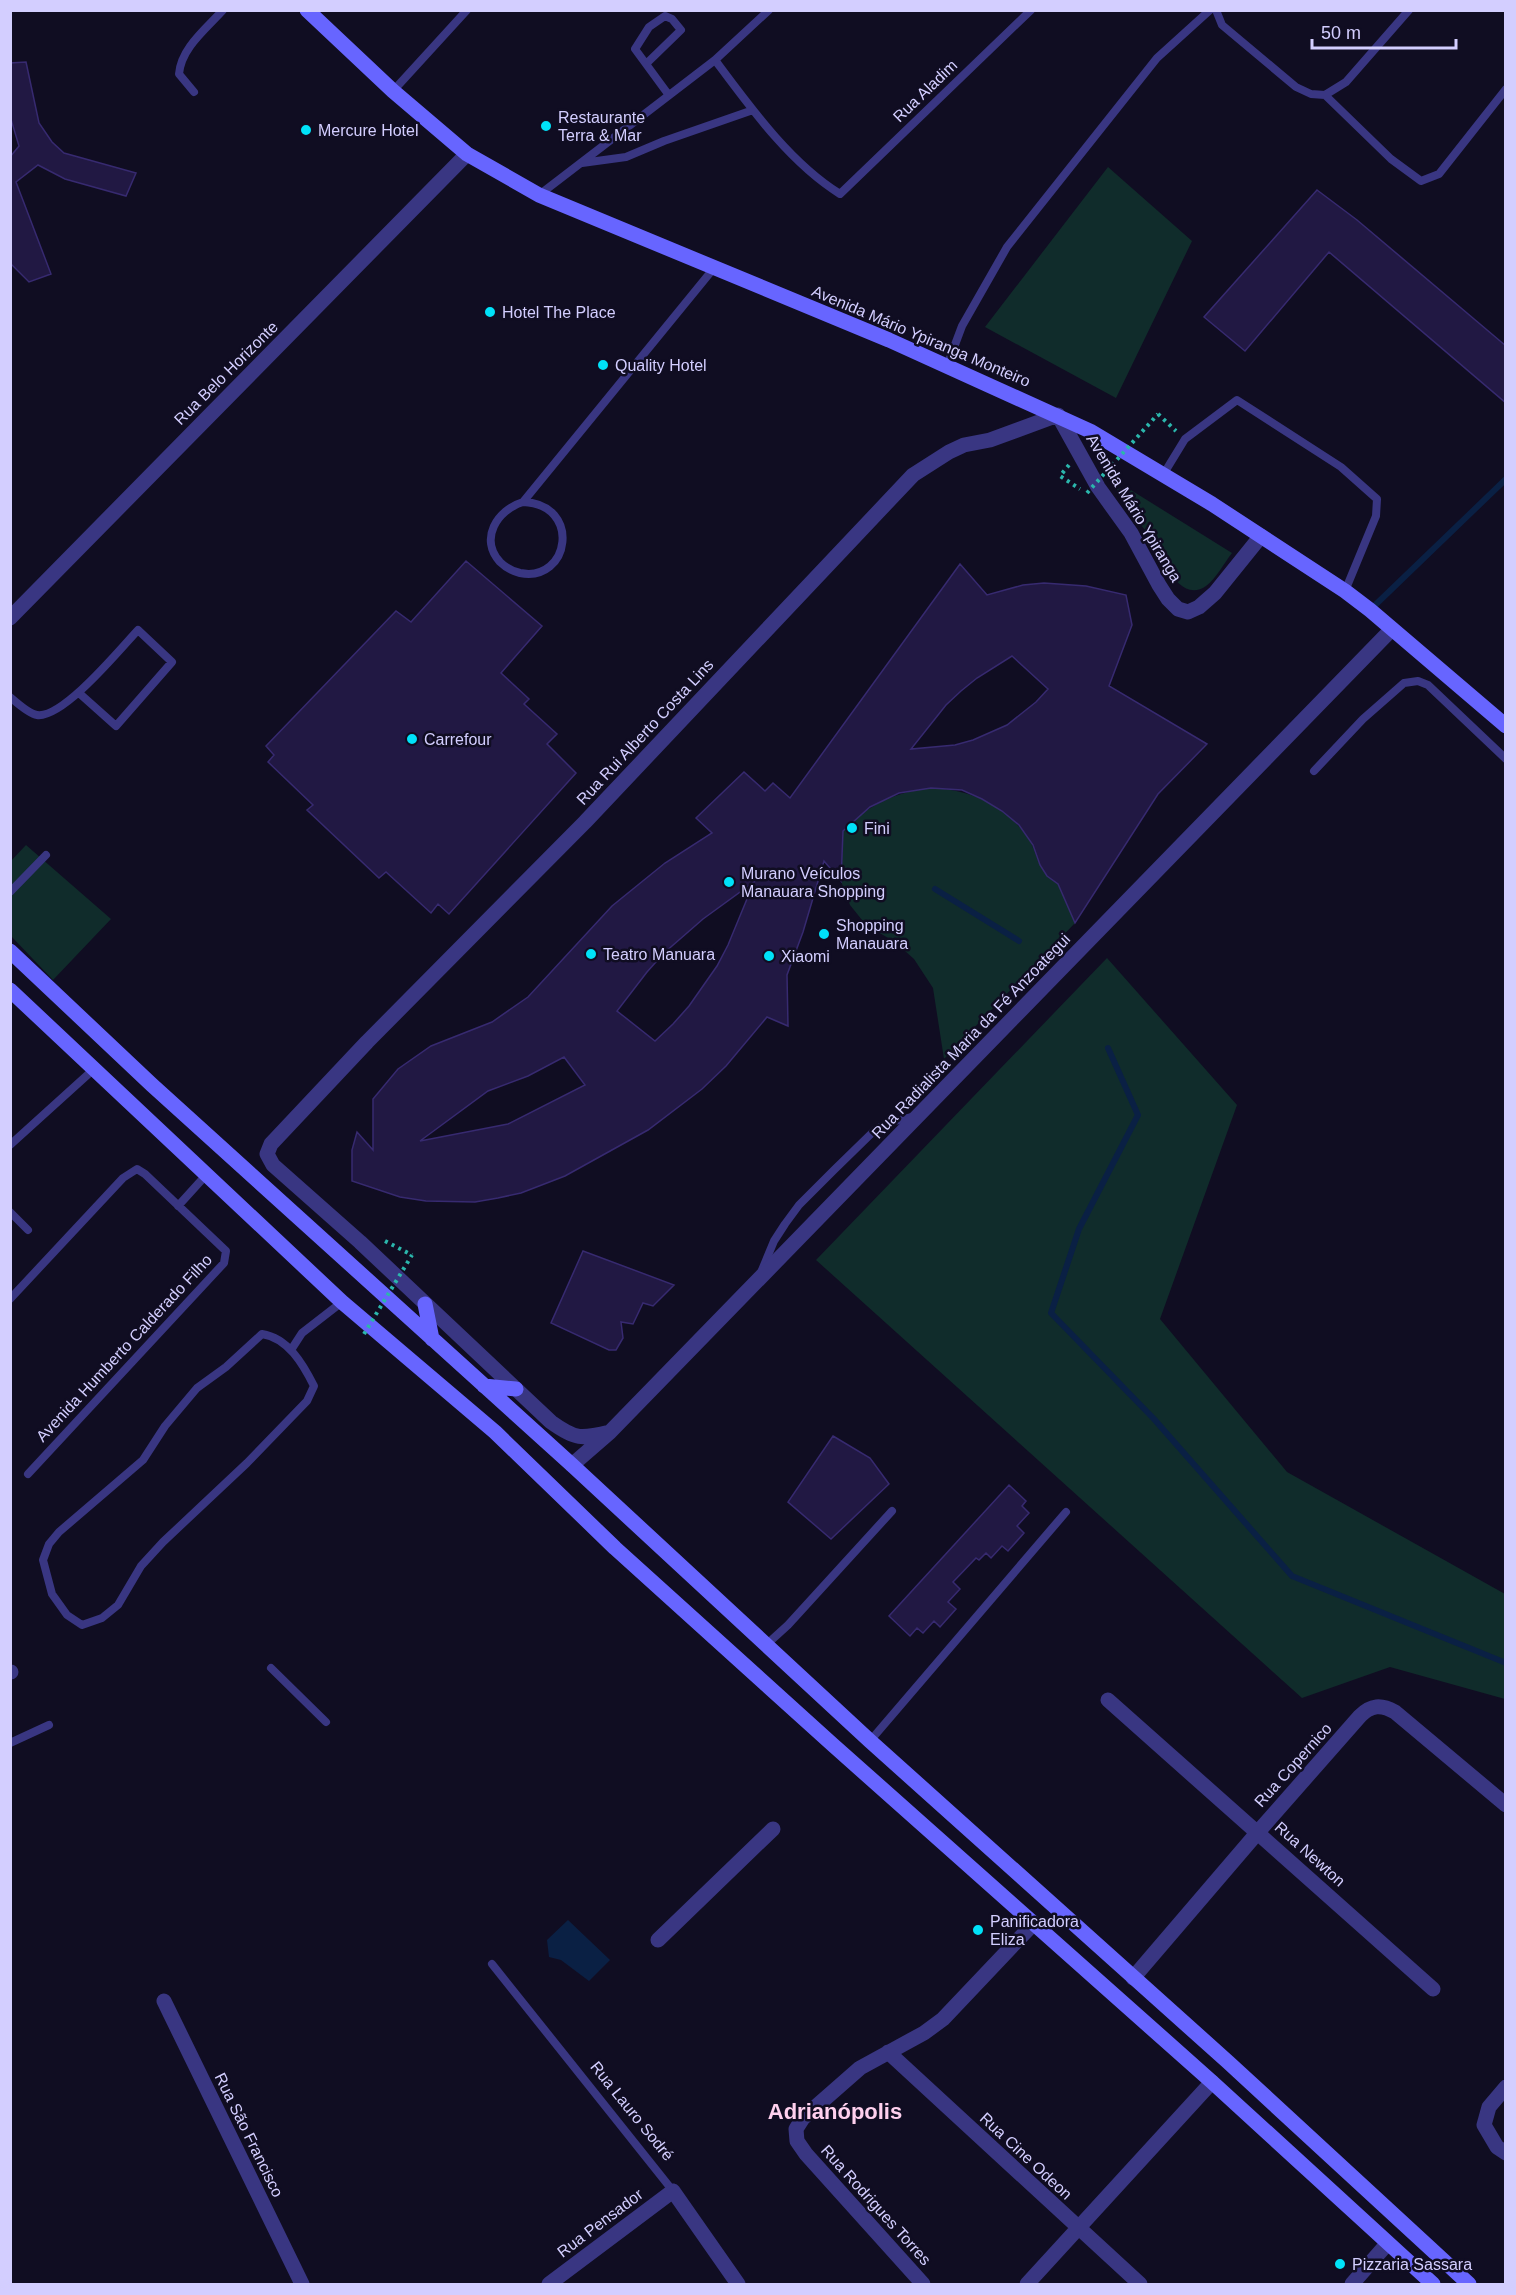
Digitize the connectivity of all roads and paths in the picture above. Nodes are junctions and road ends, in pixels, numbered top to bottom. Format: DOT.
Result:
graph roads {
  1 [pos="223,10"];
  2 [pos="307,10"];
  3 [pos="467,10"];
  4 [pos="770,10"];
  5 [pos="1031,10"];
  6 [pos="1210,10"];
  7 [pos="1216,10"];
  8 [pos="1409,10"];
  9 [pos="715,60"];
  10 [pos="647,63"];
  11 [pos="1506,89"];
  12 [pos="393,91"];
  13 [pos="194,92"];
  14 [pos="668,94"];
  15 [pos="1325,95"];
  16 [pos="753,110"];
  17 [pos="467,154"];
  18 [pos="581,163"];
  19 [pos="539,195"];
  20 [pos="714,268"];
  21 [pos="947,366"];
  22 [pos="1158,414"];
  23 [pos="1058,415"];
  24 [pos="1163,475"];
  25 [pos="1087,493"];
  26 [pos="522,502"];
  27 [pos="1261,536"];
  28 [pos="1345,591"];
  29 [pos="10,618"];
  30 [pos="1392,628"];
  31 [pos="79,693"];
  32 [pos="10,698"];
  33 [pos="1506,726"];
  34 [pos="1506,759"];
  35 [pos="1314,771"];
  36 [pos="46,855"];
  37 [pos="10,892"];
  38 [pos="10,951"];
  39 [pos="10,990"];
  40 [pos="94,1069"];
  41 [pos="918,1115"];
  42 [pos="10,1145"];
  43 [pos="207,1174"];
  44 [pos="178,1206"];
  45 [pos="10,1212"];
  46 [pos="28,1230"];
  47 [pos="412,1255"];
  48 [pos="759,1278"];
  49 [pos="10,1299"];
  50 [pos="342,1302"];
  51 [pos="425,1304"];
  52 [pos="364,1334"];
  53 [pos="432,1339"];
  54 [pos="291,1350"];
  55 [pos="484,1386"];
  56 [pos="516,1389"];
  57 [pos="610,1432"];
  58 [pos="572,1465"];
  59 [pos="28,1474"];
  60 [pos="892,1511"];
  61 [pos="1066,1512"];
  62 [pos="766,1645"];
  63 [pos="271,1668"];
  64 [pos="1108,1700"];
  65 [pos="326,1722"];
  66 [pos="49,1725"];
  67 [pos="870,1741"];
  68 [pos="10,1743"];
  69 [pos="1506,1805"];
  70 [pos="773,1829"];
  71 [pos="1257,1832"];
  72 [pos="1034,1924"];
  73 [pos="658,1940"];
  74 [pos="492,1964"];
  75 [pos="1133,1978"];
  76 [pos="1433,1989"];
  77 [pos="164,2001"];
  78 [pos="888,2052"];
  79 [pos="1212,2082"];
  80 [pos="1506,2087"];
  81 [pos="1506,2153"];
  82 [pos="673,2191"];
  83 [pos="1077,2229"];
  84 [pos="1388,2244"];
  85 [pos="302,2284"];
  86 [pos="549,2284"];
  87 [pos="738,2284"];
  88 [pos="923,2284"];
  89 [pos="1027,2284"];
  90 [pos="1140,2284"];
  91 [pos="1352,2284"];
  92 [pos="1433,2284"];
  93 [pos="1469,2284"];
  1 -- 13 [label="lane"];
  2 -- 12 [label="main road, Avenida Mário Ypiranga Monteiro"];
  3 -- 12 [label="lane"];
  4 -- 9 [label="lane"];
  5 -- 16 [label="lane, Rua Aladim"];
  6 -- 21 [label="lane"];
  7 -- 15 [label="lane"];
  8 -- 15 [label="lane"];
  9 -- 14 [label="lane"];
  9 -- 16 [label="lane"];
  10 -- 10 [label="lane"];
  10 -- 14 [label="lane"];
  11 -- 15 [label="lane"];
  12 -- 17 [label="main road, Avenida Mário Ypiranga Monteiro"];
  14 -- 18 [label="lane"];
  16 -- 18 [label="lane"];
  17 -- 19 [label="main road, Avenida Mário Ypiranga Monteiro"];
  17 -- 29 [label="street, Rua Belo Horizonte"];
  18 -- 19 [label="lane"];
  19 -- 20 [label="main road, Avenida Mário Ypiranga Monteiro"];
  20 -- 21 [label="main road, Avenida Mário Ypiranga Monteiro"];
  20 -- 26 [label="lane"];
  21 -- 23 [label="main road, Avenida Mário Ypiranga Monteiro"];
  22 -- 25 [label="path, bridge"];
  23 -- 24 [label="main road, Avenida Mário Ypiranga Monteiro"];
  23 -- 27 [label="street, Avenida Mário Ypiranga"];
  23 -- 51 [label="street, Rua Rui Alberto Costa Lins"];
  24 -- 27 [label="main road, Avenida Mário Ypiranga Monteiro"];
  24 -- 28 [label="lane"];
  26 -- 26 [label="lane"];
  27 -- 28 [label="main road, Avenida Mário Ypiranga Monteiro"];
  28 -- 30 [label="main road, Avenida Mário Ypiranga Monteiro"];
  30 -- 33 [label="main road, Avenida Mário Ypiranga Monteiro"];
  30 -- 41 [label="street, Rua Radialista Maria da Fé Anzoategui"];
  31 -- 31 [label="lane"];
  31 -- 32 [label="lane"];
  34 -- 35 [label="lane"];
  36 -- 37 [label="lane"];
  38 -- 53 [label="main road"];
  39 -- 40 [label="main road"];
  40 -- 42 [label="lane"];
  40 -- 43 [label="main road"];
  41 -- 48 [label="street, Rua Radialista Maria da Fé Anzoategui"];
  41 -- 48 [label="lane"];
  43 -- 44 [label="lane"];
  43 -- 50 [label="main road"];
  44 -- 49 [label="lane, Avenida Humberto Calderado Filho"];
  44 -- 59 [label="lane, Avenida Humberto Calderado Filho"];
  45 -- 46 [label="lane"];
  47 -- 52 [label="path, bridge"];
  48 -- 57 [label="street, Rua Radialista Maria da Fé Anzoategui"];
  50 -- 54 [label="lane"];
  50 -- 72 [label="main road"];
  51 -- 53 [label="main road"];
  51 -- 56 [label="street"];
  53 -- 55 [label="main road"];
  54 -- 54 [label="lane"];
  55 -- 56 [label="main road"];
  55 -- 58 [label="main road"];
  56 -- 57 [label="street"];
  57 -- 58 [label="street, Rua Radialista Maria da Fé Anzoategui"];
  58 -- 62 [label="main road"];
  60 -- 62 [label="lane"];
  61 -- 67 [label="lane"];
  62 -- 67 [label="main road"];
  63 -- 65 [label="lane"];
  64 -- 71 [label="street, Rua Newton"];
  66 -- 68 [label="lane"];
  67 -- 75 [label="main road"];
  69 -- 71 [label="street, Rua Copernico"];
  70 -- 73 [label="street"];
  71 -- 75 [label="street, Rua Copernico"];
  71 -- 76 [label="street, Rua Newton"];
  72 -- 78 [label="street"];
  72 -- 79 [label="main road"];
  74 -- 82 [label="lane, Rua Lauro Sodré"];
  75 -- 93 [label="main road"];
  77 -- 85 [label="street, Rua São Francisco"];
  78 -- 83 [label="street, Rua Cine Odeon"];
  78 -- 88 [label="street, Rua Rodrigues Torres"];
  79 -- 83 [label="street"];
  79 -- 84 [label="main road"];
  80 -- 81 [label="street"];
  82 -- 86 [label="street, Rua Pensador"];
  82 -- 87 [label="street, Rua Lauro Sodré"];
  83 -- 89 [label="street"];
  83 -- 90 [label="street, Rua Cine Odeon"];
  84 -- 91 [label="street"];
  84 -- 92 [label="main road"];
}
